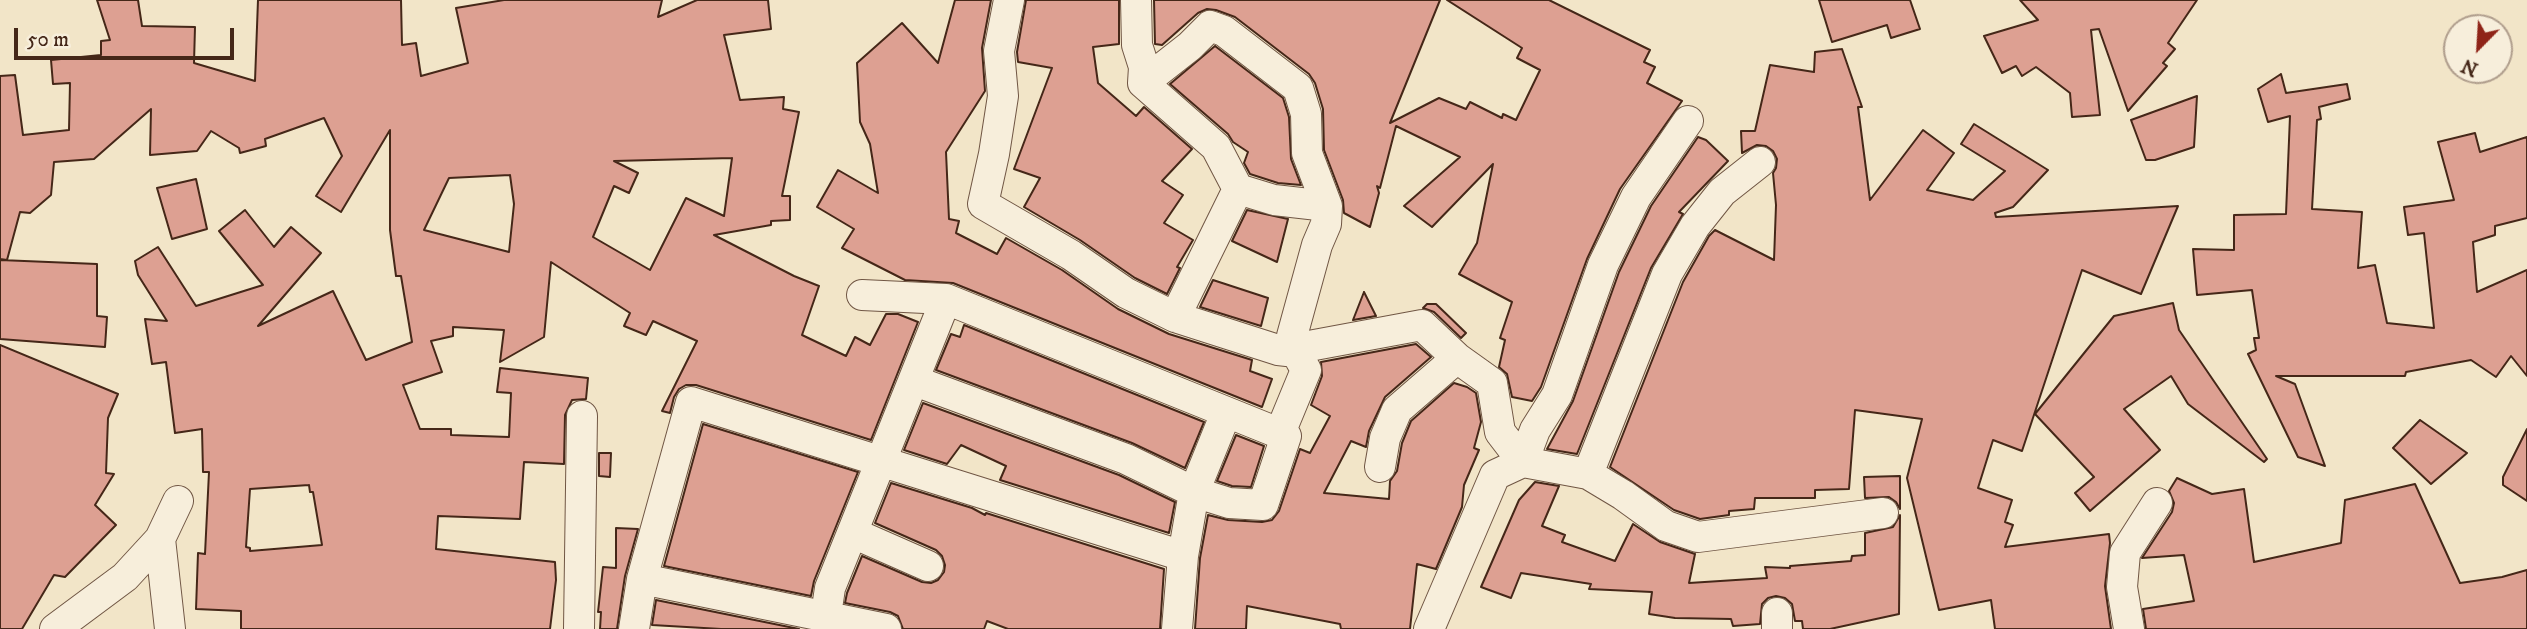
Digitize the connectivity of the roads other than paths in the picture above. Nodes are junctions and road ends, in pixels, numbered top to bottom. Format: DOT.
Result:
graph roads {
  1 [pos="1009,0"];
  2 [pos="1136,0"];
  3 [pos="1143,83"];
  4 [pos="1688,121"];
  5 [pos="1760,162"];
  6 [pos="1238,189"];
  7 [pos="1327,206"];
  8 [pos="862,295"];
  9 [pos="946,299"];
  10 [pos="1175,317"];
  11 [pos="1296,352"];
  12 [pos="1457,358"];
  13 [pos="915,381"];
  14 [pos="1226,413"];
  15 [pos="582,416"];
  16 [pos="1280,433"];
  17 [pos="881,461"];
  18 [pos="1522,462"];
  19 [pos="1380,467"];
  20 [pos="1588,474"];
  21 [pos="1194,492"];
  22 [pos="178,501"];
  23 [pos="2157,503"];
  24 [pos="1883,513"];
  25 [pos="853,533"];
  26 [pos="160,539"];
  27 [pos="1183,556"];
  28 [pos="928,566"];
  29 [pos="642,579"];
  30 [pos="826,615"];
  31 [pos="55,629"];
  32 [pos="170,629"];
  33 [pos="579,629"];
  34 [pos="634,629"];
  35 [pos="886,629"];
  36 [pos="1177,629"];
  37 [pos="1429,629"];
  38 [pos="2129,629"];
  1 -- 10 [label="street"];
  2 -- 3 [label="street"];
  3 -- 6 [label="street"];
  3 -- 7 [label="street"];
  4 -- 18 [label="street"];
  5 -- 20 [label="street"];
  6 -- 7 [label="street"];
  6 -- 10 [label="street"];
  7 -- 11 [label="street"];
  8 -- 9 [label="street"];
  9 -- 13 [label="street"];
  9 -- 14 [label="street"];
  10 -- 11 [label="street"];
  11 -- 12 [label="street"];
  11 -- 16 [label="street"];
  12 -- 18 [label="street"];
  12 -- 19 [label="street"];
  13 -- 17 [label="street"];
  13 -- 21 [label="street"];
  14 -- 16 [label="street"];
  14 -- 21 [label="street"];
  15 -- 33 [label="street"];
  16 -- 21 [label="street"];
  17 -- 25 [label="street"];
  17 -- 27 [label="street"];
  17 -- 29 [label="street"];
  18 -- 20 [label="street"];
  18 -- 37 [label="street"];
  20 -- 24 [label="street"];
  21 -- 27 [label="street"];
  22 -- 26 [label="street"];
  23 -- 38 [label="street"];
  25 -- 28 [label="street"];
  25 -- 30 [label="street"];
  26 -- 31 [label="street"];
  26 -- 32 [label="street"];
  27 -- 36 [label="street"];
  29 -- 30 [label="street"];
  29 -- 34 [label="street"];
  30 -- 35 [label="street"];
}
